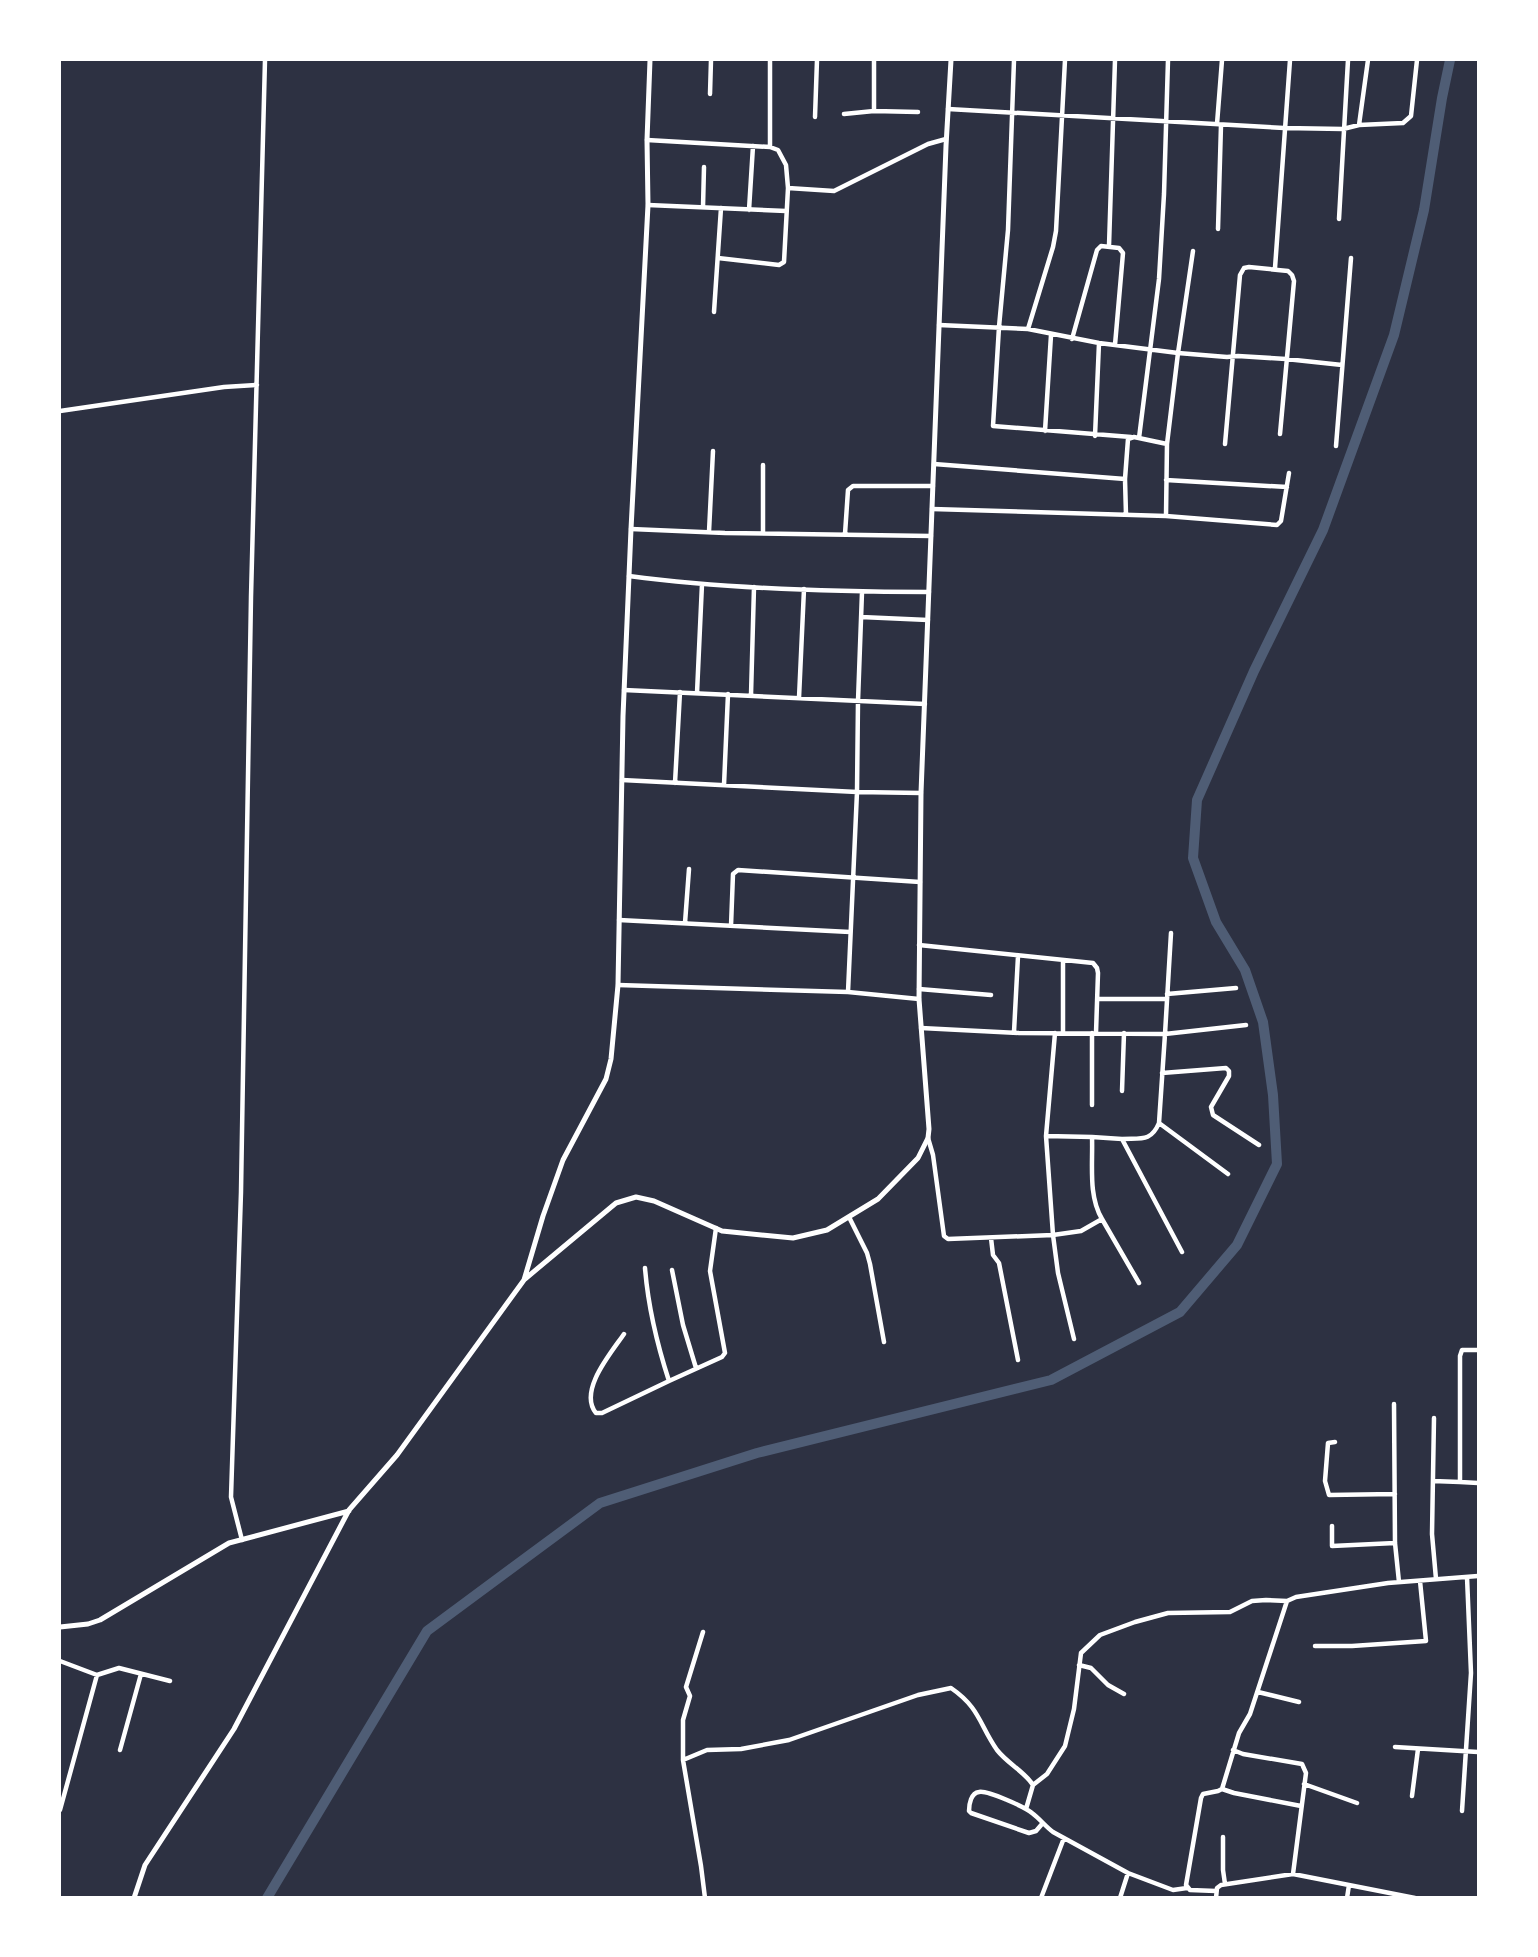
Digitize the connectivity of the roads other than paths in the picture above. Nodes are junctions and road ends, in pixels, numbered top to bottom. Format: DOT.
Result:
graph roads {
  1 [pos="265,60"];
  2 [pos="650,60"];
  3 [pos="710,60"];
  4 [pos="771,60"];
  5 [pos="817,60"];
  6 [pos="874,60"];
  7 [pos="951,60"];
  8 [pos="1014,60"];
  9 [pos="1065,60"];
  10 [pos="1115,60"];
  11 [pos="1168,60"];
  12 [pos="1222,60"];
  13 [pos="1290,60"];
  14 [pos="1348,60"];
  15 [pos="1368,60"];
  16 [pos="1417,60"];
  17 [pos="710,94"];
  18 [pos="948,109"];
  19 [pos="874,111"];
  20 [pos="918,112"];
  21 [pos="1012,112"];
  22 [pos="844,114"];
  23 [pos="1063,115"];
  24 [pos="815,117"];
  25 [pos="1114,118"];
  26 [pos="1165,121"];
  27 [pos="1219,124"];
  28 [pos="1359,125"];
  29 [pos="1284,128"];
  30 [pos="1343,130"];
  31 [pos="946,139"];
  32 [pos="647,140"];
  33 [pos="753,146"];
  34 [pos="770,147"];
  35 [pos="704,167"];
  36 [pos="788,188"];
  37 [pos="648,205"];
  38 [pos="703,207"];
  39 [pos="721,208"];
  40 [pos="749,210"];
  41 [pos="786,211"];
  42 [pos="1339,219"];
  43 [pos="1218,229"];
  44 [pos="1110,246"];
  45 [pos="1193,251"];
  46 [pos="1351,257"];
  47 [pos="718,258"];
  48 [pos="1275,268"];
  49 [pos="714,312"];
  50 [pos="939,325"];
  51 [pos="999,327"];
  52 [pos="1028,329"];
  53 [pos="1051,335"];
  54 [pos="1072,339"];
  55 [pos="1099,344"];
  56 [pos="1115,345"];
  57 [pos="1151,349"];
  58 [pos="1178,353"];
  59 [pos="1232,357"];
  60 [pos="1286,359"];
  61 [pos="1342,365"];
  62 [pos="257,385"];
  63 [pos="60,411"];
  64 [pos="1045,431"];
  65 [pos="1280,434"];
  66 [pos="1096,436"];
  67 [pos="1131,437"];
  68 [pos="1139,438"];
  69 [pos="1167,444"];
  70 [pos="1224,444"];
  71 [pos="1336,446"];
  72 [pos="713,451"];
  73 [pos="934,464"];
  74 [pos="763,466"];
  75 [pos="1289,473"];
  76 [pos="1125,479"];
  77 [pos="1166,480"];
  78 [pos="933,486"];
  79 [pos="1287,487"];
  80 [pos="932,509"];
  81 [pos="1126,515"];
  82 [pos="1166,516"];
  83 [pos="631,529"];
  84 [pos="709,532"];
  85 [pos="764,533"];
  86 [pos="845,534"];
  87 [pos="931,537"];
  88 [pos="629,576"];
  89 [pos="702,584"];
  90 [pos="754,587"];
  91 [pos="804,589"];
  92 [pos="862,592"];
  93 [pos="929,592"];
  94 [pos="861,617"];
  95 [pos="928,620"];
  96 [pos="624,690"];
  97 [pos="680,692"];
  98 [pos="697,693"];
  99 [pos="728,694"];
  100 [pos="751,695"];
  101 [pos="799,698"];
  102 [pos="858,701"];
  103 [pos="925,704"];
  104 [pos="622,780"];
  105 [pos="675,783"];
  106 [pos="724,785"];
  107 [pos="857,792"];
  108 [pos="921,793"];
  109 [pos="688,869"];
  110 [pos="853,877"];
  111 [pos="920,882"];
  112 [pos="619,920"];
  113 [pos="685,923"];
  114 [pos="731,926"];
  115 [pos="850,932"];
  116 [pos="1171,933"];
  117 [pos="919,945"];
  118 [pos="1018,956"];
  119 [pos="1063,960"];
  120 [pos="618,985"];
  121 [pos="1236,988"];
  122 [pos="919,989"];
  123 [pos="848,992"];
  124 [pos="991,995"];
  125 [pos="1167,996"];
  126 [pos="919,999"];
  127 [pos="1097,999"];
  128 [pos="1246,1025"];
  129 [pos="921,1028"];
  130 [pos="1014,1032"];
  131 [pos="1055,1033"];
  132 [pos="1063,1033"];
  133 [pos="1094,1033"];
  134 [pos="1124,1033"];
  135 [pos="1165,1034"];
  136 [pos="1162,1073"];
  137 [pos="1122,1091"];
  138 [pos="1092,1105"];
  139 [pos="1159,1123"];
  140 [pos="1046,1136"];
  141 [pos="929,1138"];
  142 [pos="1093,1138"];
  143 [pos="1122,1139"];
  144 [pos="1259,1145"];
  145 [pos="1228,1174"];
  146 [pos="849,1217"];
  147 [pos="1101,1219"];
  148 [pos="716,1228"];
  149 [pos="1053,1235"];
  150 [pos="991,1238"];
  151 [pos="1182,1252"];
  152 [pos="645,1268"];
  153 [pos="672,1270"];
  154 [pos="524,1280"];
  155 [pos="1139,1283"];
  156 [pos="624,1335"];
  157 [pos="1074,1339"];
  158 [pos="884,1342"];
  159 [pos="1479,1350"];
  160 [pos="1018,1360"];
  161 [pos="696,1368"];
  162 [pos="669,1381"];
  163 [pos="1394,1405"];
  164 [pos="1434,1418"];
  165 [pos="1335,1442"];
  166 [pos="1433,1481"];
  167 [pos="1460,1482"];
  168 [pos="1479,1483"];
  169 [pos="1395,1494"];
  170 [pos="349,1510"];
  171 [pos="1332,1526"];
  172 [pos="242,1540"];
  173 [pos="1395,1543"];
  174 [pos="1479,1576"];
  175 [pos="1467,1577"];
  176 [pos="1436,1579"];
  177 [pos="1420,1581"];
  178 [pos="1399,1583"];
  179 [pos="1287,1601"];
  180 [pos="60,1627"];
  181 [pos="703,1632"];
  182 [pos="1315,1646"];
  183 [pos="60,1661"];
  184 [pos="1079,1665"];
  185 [pos="141,1674"];
  186 [pos="97,1675"];
  187 [pos="170,1681"];
  188 [pos="1258,1692"];
  189 [pos="1124,1695"];
  190 [pos="1299,1702"];
  191 [pos="1395,1748"];
  192 [pos="1418,1749"];
  193 [pos="120,1750"];
  194 [pos="1233,1750"];
  195 [pos="1465,1752"];
  196 [pos="1479,1752"];
  197 [pos="683,1760"];
  198 [pos="1304,1784"];
  199 [pos="1033,1785"];
  200 [pos="1222,1788"];
  201 [pos="1412,1797"];
  202 [pos="1357,1803"];
  203 [pos="1301,1806"];
  204 [pos="1026,1809"];
  205 [pos="60,1810"];
  206 [pos="1462,1811"];
  207 [pos="1042,1824"];
  208 [pos="1223,1837"];
  209 [pos="1064,1838"];
  210 [pos="1128,1873"];
  211 [pos="1293,1874"];
  212 [pos="1225,1884"];
  213 [pos="1349,1885"];
  214 [pos="1187,1888"];
  215 [pos="1216,1891"];
  216 [pos="1397,1896"];
  217 [pos="134,1898"];
  218 [pos="705,1898"];
  219 [pos="1041,1898"];
  220 [pos="1120,1898"];
  221 [pos="1216,1898"];
  222 [pos="1347,1898"];
  223 [pos="1415,1898"];
  1 -- 62 [label="street"];
  2 -- 32 [label="street"];
  3 -- 17 [label="street"];
  4 -- 34 [label="street"];
  5 -- 24 [label="street"];
  6 -- 19 [label="street"];
  7 -- 18 [label="street"];
  8 -- 21 [label="street"];
  9 -- 23 [label="street"];
  10 -- 25 [label="street"];
  11 -- 26 [label="street"];
  12 -- 27 [label="street"];
  13 -- 29 [label="street"];
  14 -- 30 [label="street"];
  15 -- 28 [label="street"];
  16 -- 28 [label="street"];
  18 -- 21 [label="street"];
  18 -- 31 [label="street"];
  19 -- 20 [label="street"];
  19 -- 22 [label="street"];
  21 -- 23 [label="street"];
  21 -- 51 [label="street"];
  23 -- 25 [label="street"];
  23 -- 52 [label="street"];
  25 -- 26 [label="street"];
  25 -- 44 [label="street"];
  26 -- 27 [label="street"];
  26 -- 57 [label="street"];
  27 -- 29 [label="street"];
  27 -- 43 [label="street"];
  28 -- 30 [label="street"];
  29 -- 30 [label="street"];
  29 -- 48 [label="street"];
  30 -- 42 [label="street"];
  31 -- 36 [label="street"];
  31 -- 50 [label="street"];
  32 -- 33 [label="street"];
  32 -- 37 [label="street"];
  33 -- 34 [label="street"];
  33 -- 40 [label="street"];
  34 -- 36 [label="street"];
  35 -- 38 [label="street"];
  36 -- 41 [label="street"];
  37 -- 38 [label="street"];
  37 -- 83 [label="street"];
  38 -- 39 [label="street"];
  39 -- 40 [label="street"];
  39 -- 47 [label="street"];
  40 -- 41 [label="street"];
  41 -- 47 [label="street"];
  44 -- 54 [label="street"];
  44 -- 56 [label="street"];
  45 -- 58 [label="street"];
  46 -- 61 [label="street"];
  47 -- 49 [label="street"];
  48 -- 59 [label="street"];
  48 -- 60 [label="street"];
  50 -- 51 [label="street"];
  50 -- 73 [label="street"];
  51 -- 52 [label="street"];
  51 -- 64 [label="street"];
  52 -- 53 [label="street"];
  53 -- 54 [label="street"];
  53 -- 64 [label="street"];
  54 -- 55 [label="street"];
  55 -- 56 [label="street"];
  55 -- 66 [label="street"];
  56 -- 57 [label="street"];
  57 -- 58 [label="street"];
  57 -- 68 [label="street"];
  58 -- 59 [label="street"];
  58 -- 69 [label="street"];
  59 -- 60 [label="street"];
  59 -- 70 [label="street"];
  60 -- 61 [label="street"];
  60 -- 65 [label="street"];
  61 -- 71 [label="street"];
  62 -- 63 [label="street"];
  62 -- 172 [label="street"];
  64 -- 66 [label="street"];
  66 -- 67 [label="street"];
  67 -- 68 [label="street"];
  67 -- 76 [label="street"];
  68 -- 69 [label="street"];
  69 -- 77 [label="street"];
  72 -- 84 [label="street"];
  73 -- 76 [label="street"];
  73 -- 78 [label="street"];
  74 -- 85 [label="street"];
  75 -- 79 [label="street"];
  76 -- 81 [label="street"];
  77 -- 79 [label="street"];
  77 -- 82 [label="street"];
  78 -- 80 [label="street"];
  78 -- 86 [label="street"];
  79 -- 82 [label="street"];
  80 -- 81 [label="street"];
  80 -- 87 [label="street"];
  81 -- 82 [label="street"];
  83 -- 84 [label="street"];
  83 -- 88 [label="street"];
  84 -- 85 [label="street"];
  85 -- 86 [label="street"];
  86 -- 87 [label="street"];
  87 -- 93 [label="street"];
  88 -- 89 [label="street"];
  88 -- 96 [label="street"];
  89 -- 90 [label="street"];
  89 -- 98 [label="street"];
  90 -- 91 [label="street"];
  90 -- 100 [label="street"];
  91 -- 92 [label="street"];
  91 -- 101 [label="street"];
  92 -- 93 [label="street"];
  92 -- 94 [label="street"];
  93 -- 95 [label="street"];
  94 -- 95 [label="street"];
  94 -- 102 [label="street"];
  95 -- 103 [label="street"];
  96 -- 97 [label="street"];
  96 -- 104 [label="street"];
  97 -- 98 [label="street"];
  97 -- 105 [label="street"];
  98 -- 99 [label="street"];
  99 -- 100 [label="street"];
  99 -- 106 [label="street"];
  100 -- 101 [label="street"];
  101 -- 102 [label="street"];
  102 -- 103 [label="street"];
  102 -- 107 [label="street"];
  103 -- 108 [label="street"];
  104 -- 105 [label="street"];
  104 -- 112 [label="street"];
  105 -- 106 [label="street"];
  106 -- 107 [label="street"];
  107 -- 108 [label="street"];
  107 -- 110 [label="street"];
  108 -- 111 [label="street"];
  109 -- 113 [label="street"];
  110 -- 111 [label="street"];
  110 -- 114 [label="street"];
  110 -- 115 [label="street"];
  111 -- 117 [label="street"];
  112 -- 113 [label="street"];
  112 -- 120 [label="street"];
  113 -- 114 [label="street"];
  114 -- 115 [label="street"];
  115 -- 123 [label="street"];
  116 -- 125 [label="street"];
  117 -- 118 [label="street"];
  117 -- 122 [label="street"];
  118 -- 119 [label="street"];
  118 -- 130 [label="street"];
  119 -- 127 [label="street"];
  119 -- 132 [label="street"];
  120 -- 123 [label="street"];
  120 -- 154 [label="street"];
  121 -- 125 [label="street"];
  122 -- 124 [label="street"];
  122 -- 126 [label="street"];
  123 -- 126 [label="street"];
  125 -- 127 [label="street"];
  125 -- 135 [label="street"];
  126 -- 129 [label="street"];
  127 -- 133 [label="street"];
  128 -- 135 [label="street"];
  129 -- 130 [label="street"];
  129 -- 141 [label="street"];
  130 -- 131 [label="street"];
  131 -- 132 [label="street"];
  131 -- 140 [label="street"];
  132 -- 133 [label="street"];
  133 -- 134 [label="street"];
  133 -- 138 [label="street"];
  134 -- 135 [label="street"];
  134 -- 137 [label="street"];
  135 -- 136 [label="street"];
  136 -- 139 [label="street"];
  136 -- 144 [label="street"];
  139 -- 143 [label="street"];
  139 -- 145 [label="street"];
  140 -- 142 [label="street"];
  140 -- 149 [label="street"];
  141 -- 146 [label="street"];
  141 -- 150 [label="street"];
  142 -- 143 [label="street"];
  142 -- 147 [label="street"];
  143 -- 151 [label="street"];
  146 -- 148 [label="street"];
  146 -- 158 [label="street"];
  147 -- 149 [label="street"];
  147 -- 155 [label="street"];
  148 -- 154 [label="street"];
  148 -- 161 [label="street"];
  149 -- 150 [label="street"];
  149 -- 157 [label="street"];
  150 -- 160 [label="street"];
  152 -- 162 [label="street"];
  153 -- 161 [label="street"];
  154 -- 170 [label="street"];
  156 -- 162 [label="street"];
  159 -- 167 [label="street"];
  161 -- 162 [label="street"];
  163 -- 169 [label="street"];
  164 -- 166 [label="street"];
  165 -- 169 [label="street"];
  166 -- 167 [label="street"];
  166 -- 176 [label="street"];
  167 -- 168 [label="street"];
  169 -- 173 [label="street"];
  170 -- 172 [label="street"];
  170 -- 217 [label="street"];
  171 -- 173 [label="street"];
  172 -- 180 [label="street"];
  173 -- 178 [label="street"];
  174 -- 175 [label="street"];
  175 -- 176 [label="street"];
  175 -- 195 [label="street"];
  176 -- 177 [label="street"];
  177 -- 178 [label="street"];
  177 -- 182 [label="street"];
  178 -- 179 [label="street"];
  179 -- 184 [label="street"];
  179 -- 188 [label="street"];
  181 -- 197 [label="street"];
  183 -- 186 [label="street"];
  184 -- 189 [label="street"];
  184 -- 199 [label="street"];
  185 -- 186 [label="street"];
  185 -- 187 [label="street"];
  185 -- 193 [label="street"];
  186 -- 205 [label="street"];
  188 -- 190 [label="street"];
  188 -- 194 [label="street"];
  191 -- 192 [label="street"];
  192 -- 195 [label="street"];
  192 -- 201 [label="street"];
  194 -- 198 [label="street"];
  194 -- 200 [label="street"];
  195 -- 196 [label="street"];
  195 -- 206 [label="street"];
  197 -- 199 [label="street"];
  197 -- 218 [label="street"];
  198 -- 202 [label="street"];
  198 -- 203 [label="street"];
  199 -- 204 [label="street"];
  200 -- 203 [label="street"];
  200 -- 214 [label="street"];
  203 -- 211 [label="street"];
  204 -- 207 [label="street"];
  204 -- 207 [label="street"];
  207 -- 209 [label="street"];
  208 -- 212 [label="street"];
  209 -- 210 [label="street"];
  209 -- 219 [label="street"];
  210 -- 214 [label="street"];
  210 -- 220 [label="street"];
  211 -- 212 [label="street"];
  211 -- 213 [label="street"];
  212 -- 215 [label="street"];
  213 -- 216 [label="street"];
  213 -- 222 [label="street"];
  214 -- 215 [label="street"];
  215 -- 221 [label="street"];
  216 -- 223 [label="street"];
}
